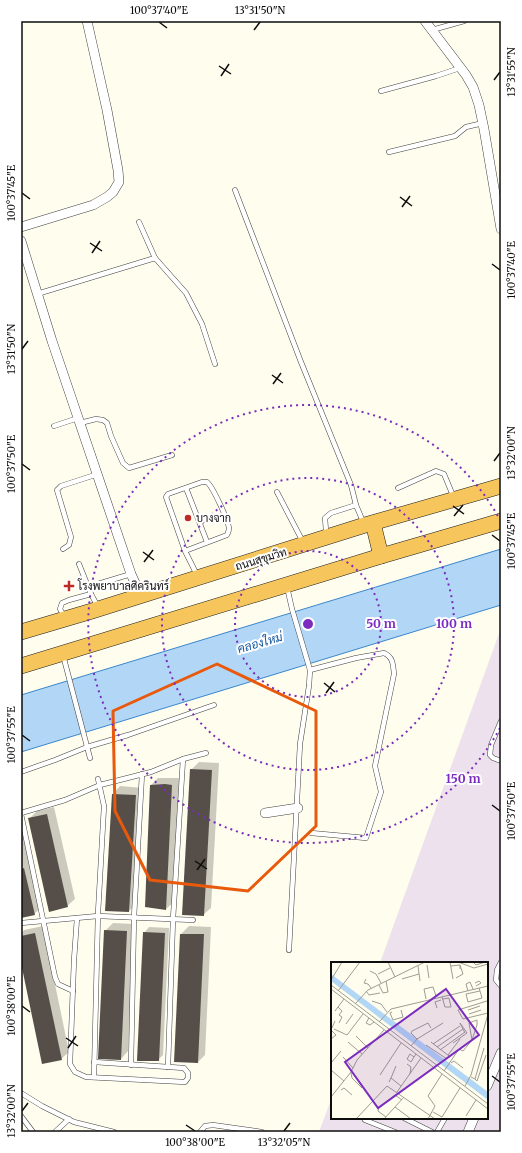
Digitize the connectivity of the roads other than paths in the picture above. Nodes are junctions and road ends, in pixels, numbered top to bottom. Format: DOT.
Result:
graph roads {
  1 [pos="87,21"];
  2 [pos="425,21"];
  3 [pos="464,21"];
  4 [pos="432,30"];
  5 [pos="460,68"];
  6 [pos="381,91"];
  7 [pos="483,123"];
  8 [pos="389,152"];
  9 [pos="501,172"];
  10 [pos="492,174"];
  11 [pos="235,190"];
  12 [pos="139,222"];
  13 [pos="21,227"];
  14 [pos="501,229"];
  15 [pos="21,241"];
  16 [pos="155,258"];
  17 [pos="38,294"];
  18 [pos="215,364"];
  19 [pos="79,421"];
  20 [pos="54,426"];
  21 [pos="172,454"];
  22 [pos="98,474"];
  23 [pos="501,486"];
  24 [pos="186,488"];
  25 [pos="398,488"];
  26 [pos="277,492"];
  27 [pos="454,500"];
  28 [pos="356,505"];
  29 [pos="501,521"];
  30 [pos="369,524"];
  31 [pos="332,537"];
  32 [pos="208,542"];
  33 [pos="305,545"];
  34 [pos="63,549"];
  35 [pos="185,551"];
  36 [pos="381,556"];
  37 [pos="79,564"];
  38 [pos="131,574"];
  39 [pos="199,578"];
  40 [pos="287,585"];
  41 [pos="88,587"];
  42 [pos="91,594"];
  43 [pos="141,596"];
  44 [pos="98,608"];
  45 [pos="66,618"];
  46 [pos="21,632"];
  47 [pos="63,654"];
  48 [pos="21,666"];
  49 [pos="309,669"];
  50 [pos="214,705"];
  51 [pos="501,721"];
  52 [pos="87,747"];
  53 [pos="206,753"];
  54 [pos="90,758"];
  55 [pos="183,759"];
  56 [pos="501,761"];
  57 [pos="21,772"];
  58 [pos="142,774"];
  59 [pos="98,779"];
  60 [pos="100,785"];
  61 [pos="298,808"];
  62 [pos="265,813"];
  63 [pos="21,814"];
  64 [pos="311,834"];
  65 [pos="98,916"];
  66 [pos="134,917"];
  67 [pos="77,918"];
  68 [pos="173,919"];
  69 [pos="193,920"];
  70 [pos="43,921"];
  71 [pos="21,922"];
  72 [pos="289,950"];
  73 [pos="501,962"];
  74 [pos="501,986"];
  75 [pos="72,991"];
  76 [pos="501,1053"];
  77 [pos="94,1062"];
  78 [pos="499,1064"];
  79 [pos="131,1065"];
  80 [pos="168,1067"];
  81 [pos="489,1074"];
  82 [pos="94,1077"];
  83 [pos="21,1093"];
  84 [pos="21,1116"];
  85 [pos="68,1119"];
  86 [pos="406,1119"];
  87 [pos="444,1119"];
  88 [pos="474,1119"];
  89 [pos="365,1120"];
  90 [pos="235,1130"];
  91 [pos="33,1132"];
  92 [pos="55,1132"];
  93 [pos="114,1132"];
  94 [pos="200,1132"];
  95 [pos="262,1132"];
  96 [pos="394,1132"];
  97 [pos="432,1132"];
  98 [pos="437,1132"];
  99 [pos="468,1132"];
  1 -- 13 [label="street"];
  2 -- 4 [label="street"];
  3 -- 4 [label="lane"];
  4 -- 5 [label="street"];
  5 -- 6 [label="lane"];
  5 -- 7 [label="street"];
  7 -- 8 [label="lane"];
  7 -- 10 [label="street"];
  9 -- 10 [label="street"];
  10 -- 14 [label="street"];
  11 -- 28 [label="lane"];
  12 -- 16 [label="lane"];
  15 -- 17 [label="street"];
  16 -- 17 [label="lane"];
  16 -- 18 [label="lane"];
  17 -- 19 [label="street"];
  19 -- 20 [label="lane"];
  19 -- 21 [label="lane"];
  19 -- 22 [label="street"];
  22 -- 34 [label="lane"];
  22 -- 38 [label="street"];
  23 -- 27 [label="highway, ถนนสุขุมวิท"];
  24 -- 32 [label="lane"];
  24 -- 32 [label="lane"];
  24 -- 35 [label="lane"];
  25 -- 27 [label="lane"];
  26 -- 33 [label="lane"];
  27 -- 30 [label="highway, ถนนสุขุมวิท"];
  28 -- 30 [label="lane"];
  28 -- 31 [label="lane"];
  29 -- 36 [label="highway"];
  30 -- 31 [label="highway, ถนนสุขุมวิท"];
  30 -- 36 [label="highway"];
  31 -- 33 [label="highway, ถนนสุขุมวิท"];
  32 -- 35 [label="lane"];
  33 -- 39 [label="highway, ถนนสุขุมวิท"];
  35 -- 39 [label="lane"];
  36 -- 40 [label="highway"];
  37 -- 41 [label="lane"];
  38 -- 41 [label="lane"];
  38 -- 43 [label="street"];
  39 -- 43 [label="highway, ถนนสุขุมวิท"];
  40 -- 47 [label="highway"];
  40 -- 49 [label="lane"];
  41 -- 42 [label="lane"];
  42 -- 44 [label="lane"];
  42 -- 45 [label="lane"];
  43 -- 44 [label="highway, ถนนสุขุมวิท"];
  44 -- 45 [label="highway, ถนนสุขุมวิท"];
  45 -- 46 [label="highway, ถนนสุขุมวิท"];
  47 -- 48 [label="highway"];
  47 -- 52 [label="lane"];
  49 -- 61 [label="lane"];
  49 -- 64 [label="lane"];
  50 -- 52 [label="lane"];
  51 -- 56 [label="lane"];
  52 -- 54 [label="lane"];
  52 -- 57 [label="lane"];
  53 -- 55 [label="lane"];
  55 -- 58 [label="lane"];
  55 -- 68 [label="lane"];
  58 -- 60 [label="lane"];
  58 -- 66 [label="lane"];
  59 -- 60 [label="lane"];
  60 -- 63 [label="lane"];
  60 -- 65 [label="lane"];
  61 -- 62 [label="street"];
  61 -- 72 [label="lane"];
  63 -- 70 [label="lane"];
  65 -- 66 [label="lane"];
  65 -- 67 [label="lane"];
  65 -- 77 [label="lane"];
  66 -- 68 [label="lane"];
  66 -- 79 [label="lane"];
  67 -- 70 [label="lane"];
  67 -- 75 [label="lane"];
  68 -- 69 [label="lane"];
  68 -- 80 [label="lane"];
  70 -- 71 [label="lane"];
  70 -- 75 [label="lane"];
  73 -- 74 [label="lane"];
  75 -- 82 [label="lane"];
  76 -- 78 [label="street"];
  77 -- 79 [label="lane"];
  77 -- 82 [label="lane"];
  78 -- 81 [label="street"];
  79 -- 80 [label="lane"];
  80 -- 82 [label="lane"];
  83 -- 85 [label="lane"];
  84 -- 91 [label="lane"];
  85 -- 92 [label="lane"];
  85 -- 93 [label="lane"];
  86 -- 97 [label="lane"];
  87 -- 98 [label="lane"];
  88 -- 99 [label="street"];
  89 -- 96 [label="lane"];
  90 -- 94 [label="lane"];
  90 -- 95 [label="lane"];
}
